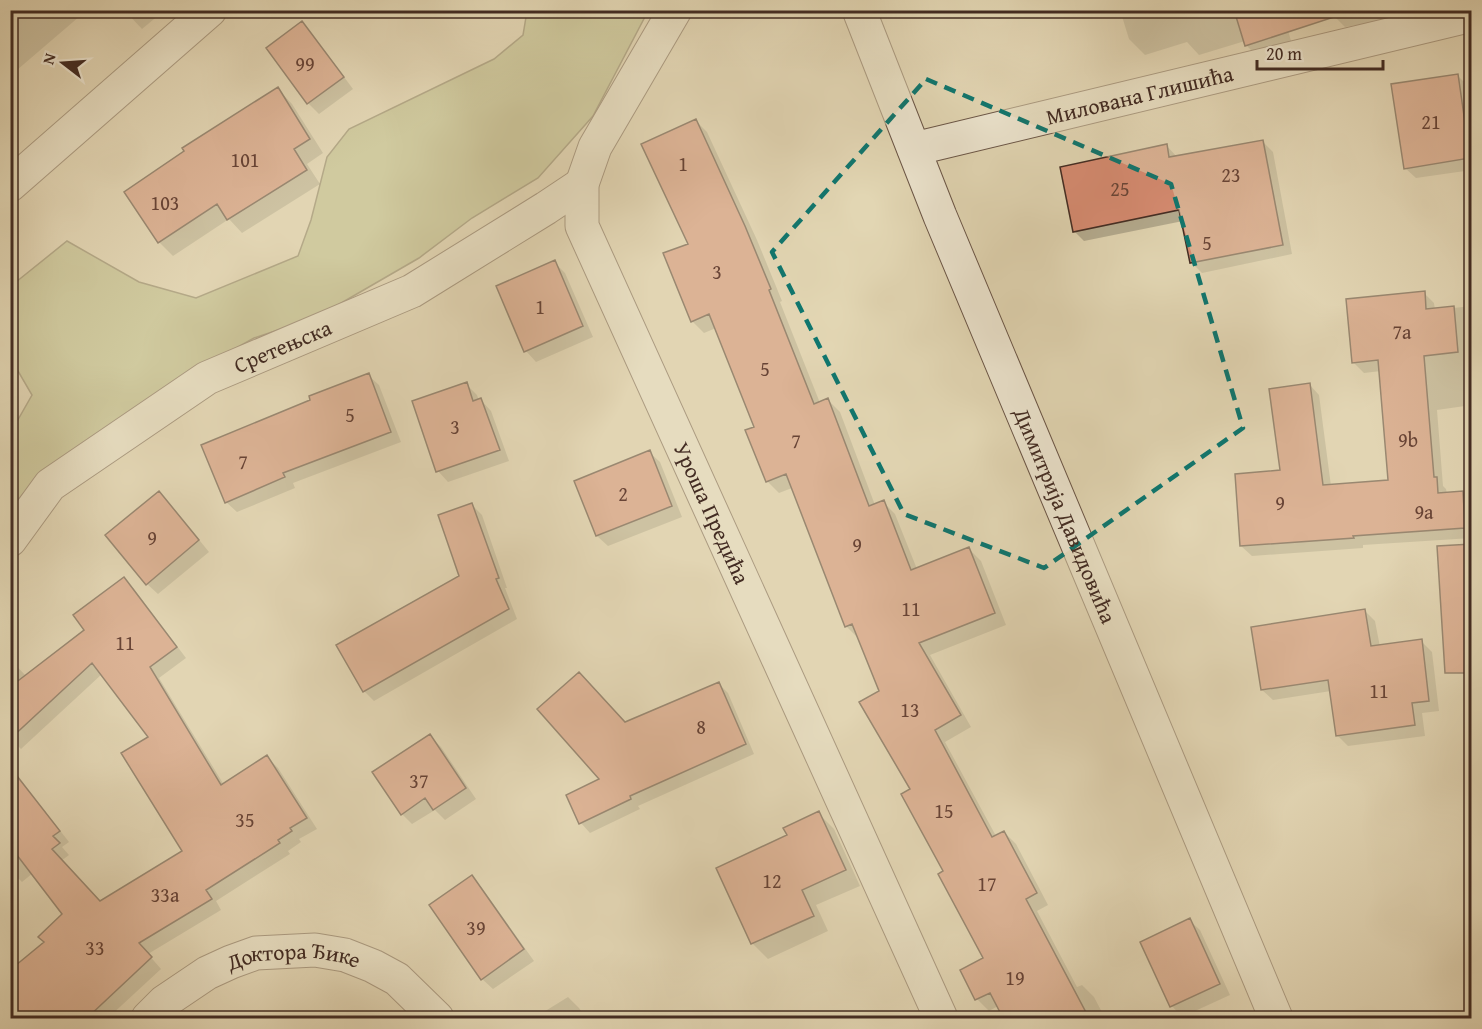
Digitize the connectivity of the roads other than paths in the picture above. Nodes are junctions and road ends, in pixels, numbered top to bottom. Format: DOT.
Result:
graph roads {
  1 [pos="210,10"];
  2 [pos="675,10"];
  3 [pos="859,10"];
  4 [pos="1472,15"];
  5 [pos="914,149"];
  6 [pos="16,171"];
  7 [pos="582,184"];
  8 [pos="10,540"];
  9 [pos="148,1018"];
  10 [pos="437,1018"];
  11 [pos="941,1018"];
  12 [pos="1276,1018"];
  1 -- 6 [label="street"];
  2 -- 7 [label="street, Уроша Предића"];
  3 -- 5 [label="street, Димитрија Давидовића"];
  4 -- 5 [label="street, Милована Глишића"];
  5 -- 12 [label="street, Димитрија Давидовића"];
  7 -- 8 [label="street, Сретењска"];
  7 -- 11 [label="street, Уроша Предића"];
  9 -- 10 [label="street, Доктора Ђике"];
}
